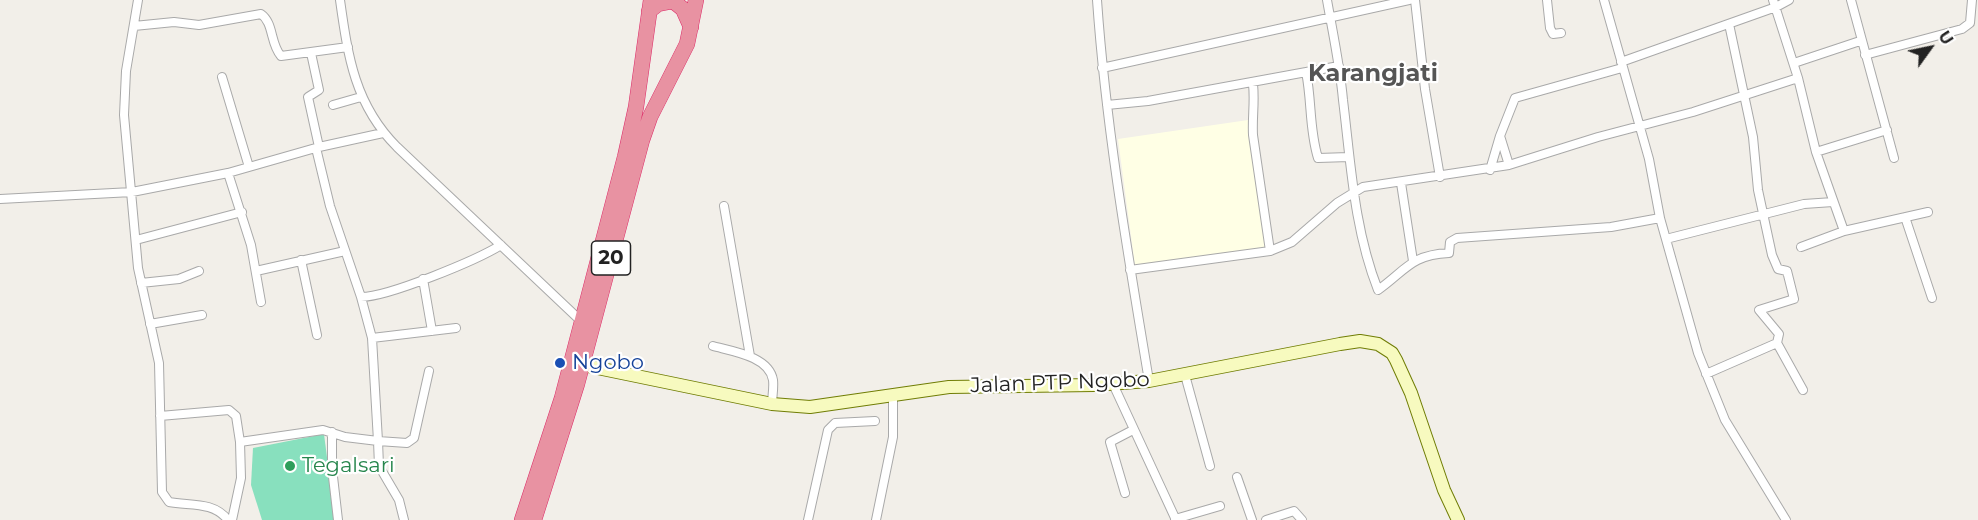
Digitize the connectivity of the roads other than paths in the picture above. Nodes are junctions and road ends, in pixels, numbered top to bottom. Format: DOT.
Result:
graph roads {
  1 [pos="138,0"];
  2 [pos="340,0"];
  3 [pos="696,0"];
  4 [pos="1097,0"];
  5 [pos="1327,0"];
  6 [pos="1408,0"];
  7 [pos="1415,0"];
  8 [pos="1546,0"];
  9 [pos="1604,0"];
  10 [pos="1789,0"];
  11 [pos="1851,0"];
  12 [pos="1972,0"];
  13 [pos="1774,4"];
  14 [pos="650,5"];
  15 [pos="1330,18"];
  16 [pos="1729,24"];
  17 [pos="134,26"];
  18 [pos="692,29"];
  19 [pos="1561,33"];
  20 [pos="1860,41"];
  21 [pos="348,47"];
  22 [pos="311,53"];
  23 [pos="1864,55"];
  24 [pos="1794,63"];
  25 [pos="1621,65"];
  26 [pos="1339,66"];
  27 [pos="1102,69"];
  28 [pos="1306,72"];
  29 [pos="222,77"];
  30 [pos="1798,78"];
  31 [pos="1253,84"];
  32 [pos="1744,95"];
  33 [pos="361,97"];
  34 [pos="333,105"];
  35 [pos="1107,105"];
  36 [pos="1639,125"];
  37 [pos="1887,130"];
  38 [pos="383,133"];
  39 [pos="1500,135"];
  40 [pos="317,147"];
  41 [pos="1816,152"];
  42 [pos="1349,157"];
  43 [pos="1894,158"];
  44 [pos="1509,165"];
  45 [pos="249,167"];
  46 [pos="1490,170"];
  47 [pos="228,173"];
  48 [pos="1440,177"];
  49 [pos="1401,183"];
  50 [pos="132,192"];
  51 [pos="1352,192"];
  52 [pos="0,199"];
  53 [pos="1833,202"];
  54 [pos="724,206"];
  55 [pos="242,212"];
  56 [pos="1928,212"];
  57 [pos="1763,215"];
  58 [pos="1905,217"];
  59 [pos="1660,218"];
  60 [pos="1844,231"];
  61 [pos="1666,239"];
  62 [pos="136,240"];
  63 [pos="501,246"];
  64 [pos="1801,247"];
  65 [pos="345,251"];
  66 [pos="1270,251"];
  67 [pos="301,260"];
  68 [pos="1413,261"];
  69 [pos="1130,270"];
  70 [pos="199,271"];
  71 [pos="255,271"];
  72 [pos="423,279"];
  73 [pos="141,283"];
  74 [pos="361,297"];
  75 [pos="1932,297"];
  76 [pos="261,302"];
  77 [pos="202,315"];
  78 [pos="583,322"];
  79 [pos="150,324"];
  80 [pos="456,328"];
  81 [pos="432,331"];
  82 [pos="317,336"];
  83 [pos="372,338"];
  84 [pos="1777,343"];
  85 [pos="713,346"];
  86 [pos="750,356"];
  87 [pos="583,365"];
  88 [pos="429,371"];
  89 [pos="1706,374"];
  90 [pos="1185,375"];
  91 [pos="1149,381"];
  92 [pos="1113,384"];
  93 [pos="1803,390"];
  94 [pos="893,394"];
  95 [pos="772,404"];
  96 [pos="160,416"];
  97 [pos="875,421"];
  98 [pos="1133,430"];
  99 [pos="332,432"];
  100 [pos="378,441"];
  101 [pos="240,442"];
  102 [pos="1210,466"];
  103 [pos="1237,477"];
  104 [pos="1125,493"];
  105 [pos="1220,506"];
  106 [pos="230,520"];
  107 [pos="338,520"];
  108 [pos="404,520"];
  109 [pos="522,520"];
  110 [pos="534,520"];
  111 [pos="808,520"];
  112 [pos="876,520"];
  113 [pos="1176,520"];
  114 [pos="1252,520"];
  115 [pos="1266,520"];
  116 [pos="1302,520"];
  117 [pos="1458,520"];
  118 [pos="1786,520"];
  1 -- 17 [label="street"];
  2 -- 21 [label="street"];
  3 -- 18 [label="highway, 20"];
  4 -- 27 [label="street"];
  5 -- 15 [label="street"];
  6 -- 15 [label="street"];
  7 -- 48 [label="street"];
  8 -- 19 [label="street"];
  9 -- 25 [label="street"];
  10 -- 13 [label="street"];
  11 -- 20 [label="street"];
  12 -- 23 [label="street"];
  13 -- 16 [label="street"];
  13 -- 24 [label="street"];
  14 -- 18 [label="highway"];
  14 -- 78 [label="highway, 20"];
  15 -- 26 [label="street"];
  15 -- 27 [label="street"];
  16 -- 25 [label="street"];
  16 -- 32 [label="street"];
  17 -- 22 [label="street"];
  17 -- 50 [label="street"];
  18 -- 87 [label="highway, 20"];
  20 -- 23 [label="street"];
  20 -- 24 [label="street"];
  21 -- 22 [label="street"];
  21 -- 33 [label="street"];
  22 -- 40 [label="street"];
  23 -- 37 [label="street"];
  24 -- 30 [label="street"];
  25 -- 36 [label="street"];
  25 -- 39 [label="street"];
  26 -- 28 [label="street"];
  26 -- 42 [label="street"];
  27 -- 35 [label="street"];
  28 -- 31 [label="street"];
  28 -- 42 [label="street"];
  29 -- 45 [label="street"];
  30 -- 32 [label="street"];
  30 -- 41 [label="street"];
  31 -- 35 [label="street"];
  31 -- 66 [label="street"];
  32 -- 36 [label="street"];
  32 -- 57 [label="street"];
  33 -- 34 [label="street"];
  33 -- 38 [label="street"];
  35 -- 69 [label="street"];
  36 -- 44 [label="street"];
  36 -- 59 [label="street"];
  37 -- 41 [label="street"];
  37 -- 43 [label="street"];
  38 -- 40 [label="street"];
  38 -- 63 [label="street"];
  39 -- 44 [label="street"];
  39 -- 46 [label="street"];
  40 -- 45 [label="street"];
  40 -- 65 [label="street"];
  41 -- 53 [label="street"];
  42 -- 51 [label="street"];
  44 -- 46 [label="street"];
  45 -- 47 [label="street"];
  46 -- 48 [label="street"];
  47 -- 50 [label="street"];
  47 -- 55 [label="street"];
  48 -- 49 [label="street"];
  49 -- 51 [label="street"];
  49 -- 68 [label="street"];
  50 -- 52 [label="street"];
  50 -- 62 [label="street"];
  51 -- 66 [label="street"];
  51 -- 68 [label="street"];
  53 -- 57 [label="street"];
  53 -- 60 [label="street"];
  54 -- 86 [label="street"];
  55 -- 62 [label="street"];
  55 -- 71 [label="street"];
  56 -- 58 [label="street"];
  57 -- 61 [label="street"];
  57 -- 84 [label="street"];
  58 -- 60 [label="street"];
  58 -- 75 [label="street"];
  59 -- 61 [label="street"];
  59 -- 68 [label="street"];
  60 -- 64 [label="street"];
  61 -- 89 [label="street"];
  62 -- 73 [label="street"];
  63 -- 72 [label="street"];
  63 -- 78 [label="street"];
  65 -- 67 [label="street"];
  65 -- 74 [label="street"];
  66 -- 69 [label="street"];
  67 -- 71 [label="street"];
  67 -- 82 [label="street"];
  69 -- 91 [label="street"];
  70 -- 73 [label="street"];
  71 -- 76 [label="street"];
  72 -- 74 [label="street"];
  72 -- 81 [label="street"];
  73 -- 79 [label="street"];
  74 -- 83 [label="street"];
  77 -- 79 [label="street"];
  78 -- 109 [label="highway, 20"];
  79 -- 96 [label="street"];
  80 -- 81 [label="street"];
  81 -- 83 [label="street"];
  83 -- 100 [label="street"];
  84 -- 89 [label="street"];
  84 -- 93 [label="street"];
  85 -- 86 [label="street"];
  86 -- 95 [label="street"];
  87 -- 95 [label="main road, Jalan PTP Ngobo"];
  87 -- 110 [label="highway, 20"];
  88 -- 100 [label="street"];
  89 -- 118 [label="street"];
  90 -- 91 [label="main road, Jalan PTP Ngobo"];
  90 -- 102 [label="street"];
  90 -- 117 [label="main road, Jalan PTP Ngobo"];
  91 -- 92 [label="main road, Jalan PTP Ngobo"];
  92 -- 94 [label="main road, Jalan PTP Ngobo"];
  92 -- 98 [label="street"];
  94 -- 95 [label="main road, Jalan PTP Ngobo"];
  94 -- 112 [label="street"];
  96 -- 101 [label="street"];
  96 -- 106 [label="street"];
  97 -- 111 [label="street"];
  98 -- 104 [label="street"];
  98 -- 113 [label="street"];
  99 -- 100 [label="street"];
  99 -- 101 [label="street"];
  99 -- 107 [label="street"];
  100 -- 108 [label="street"];
  101 -- 106 [label="street"];
  103 -- 114 [label="street"];
  105 -- 113 [label="street"];
  115 -- 116 [label="street"];
}
